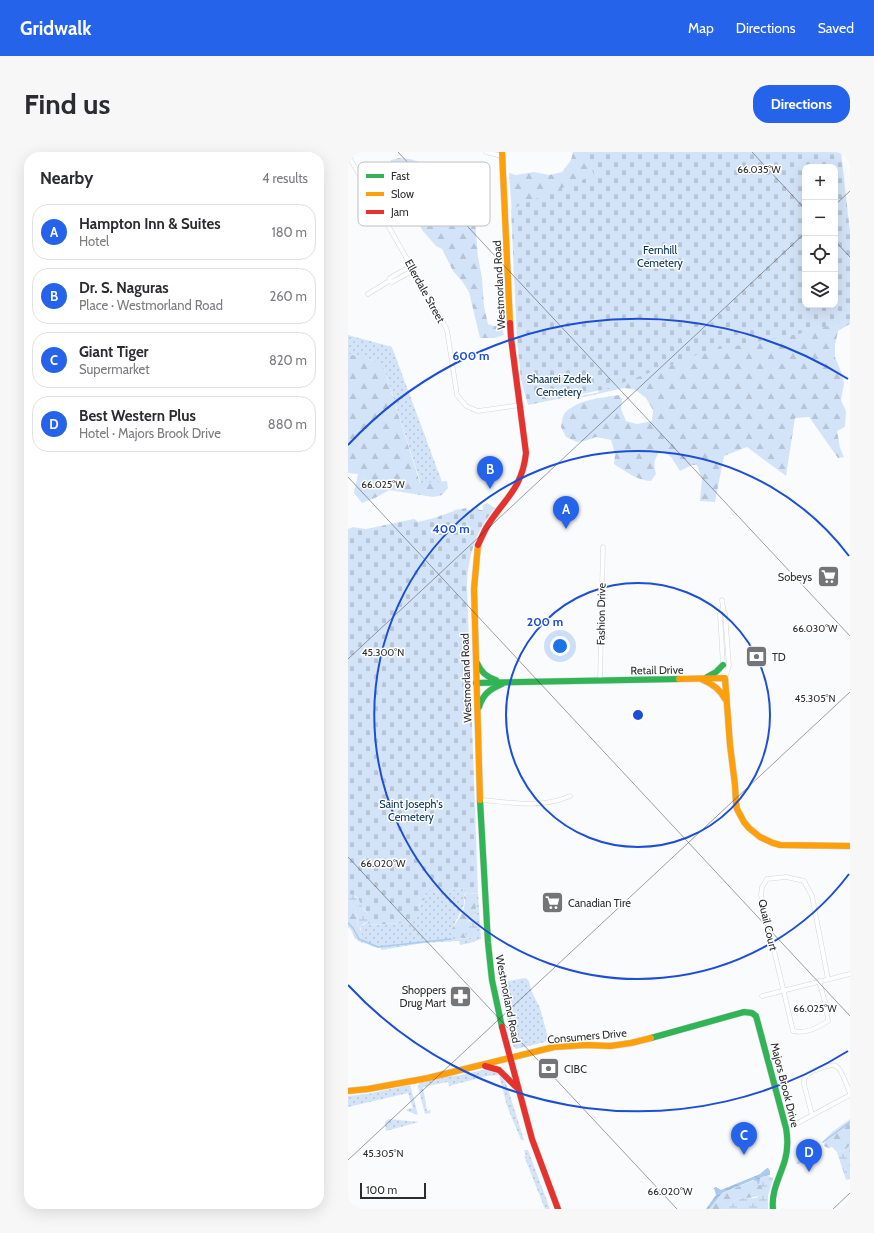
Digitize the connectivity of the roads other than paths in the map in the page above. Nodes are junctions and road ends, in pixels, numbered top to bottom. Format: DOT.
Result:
graph roads {
  1 [pos="486,152"];
  2 [pos="502,154"];
  3 [pos="348,155"];
  4 [pos="358,173"];
  5 [pos="388,226"];
  6 [pos="412,268"];
  7 [pos="368,294"];
  8 [pos="520,405"];
  9 [pos="603,547"];
  10 [pos="722,600"];
  11 [pos="723,608"];
  12 [pos="476,659"];
  13 [pos="723,666"];
  14 [pos="725,678"];
  15 [pos="702,679"];
  16 [pos="600,680"];
  17 [pos="505,682"];
  18 [pos="476,683"];
  19 [pos="727,705"];
  20 [pos="477,712"];
  21 [pos="570,796"];
  22 [pos="480,800"];
  23 [pos="850,846"];
  24 [pos="850,974"];
  25 [pos="828,979"];
  26 [pos="820,981"];
  27 [pos="784,990"];
  28 [pos="762,996"];
  29 [pos="755,1014"];
  30 [pos="510,1058"];
  31 [pos="482,1065"];
  32 [pos="517,1088"];
  33 [pos="348,1091"];
  34 [pos="850,1094"];
  35 [pos="812,1115"];
  36 [pos="792,1126"];
  37 [pos="558,1209"];
  38 [pos="773,1209"];
  1 -- 2 [label="street"];
  2 -- 8 [label="street, Westmorland Road"];
  3 -- 4 [label="street, Ellerdale Street"];
  5 -- 6 [label="street, Ellerdale Street"];
  6 -- 7 [label="street"];
  6 -- 8 [label="street, Ellerdale Street"];
  8 -- 12 [label="street, Westmorland Road"];
  9 -- 16 [label="street, Fashion Drive"];
  10 -- 11 [label="street"];
  11 -- 13 [label="street"];
  11 -- 14 [label="street"];
  12 -- 17 [label="street"];
  12 -- 18 [label="street, Westmorland Road"];
  13 -- 14 [label="street"];
  13 -- 15 [label="street"];
  14 -- 15 [label="street, Retail Drive"];
  14 -- 19 [label="street"];
  15 -- 16 [label="street, Retail Drive"];
  15 -- 19 [label="street"];
  16 -- 17 [label="street, Retail Drive"];
  17 -- 18 [label="street, Retail Drive"];
  17 -- 20 [label="street"];
  18 -- 20 [label="street, Westmorland Road"];
  19 -- 23 [label="street"];
  20 -- 22 [label="street, Westmorland Road"];
  21 -- 22 [label="street"];
  22 -- 30 [label="street, Westmorland Road"];
  24 -- 25 [label="street"];
  25 -- 26 [label="street"];
  25 -- 27 [label="street, Quail Court"];
  26 -- 27 [label="street"];
  26 -- 27 [label="street"];
  27 -- 28 [label="street"];
  29 -- 30 [label="street, Consumers Drive"];
  29 -- 38 [label="street, Majors Brook Drive"];
  30 -- 31 [label="street, Consumers Drive"];
  30 -- 32 [label="street, Westmorland Road"];
  31 -- 32 [label="street"];
  31 -- 33 [label="street, Consumers Drive"];
  32 -- 37 [label="street, Westmorland Road"];
  34 -- 35 [label="street"];
  34 -- 35 [label="street"];
  35 -- 36 [label="street"];
}
